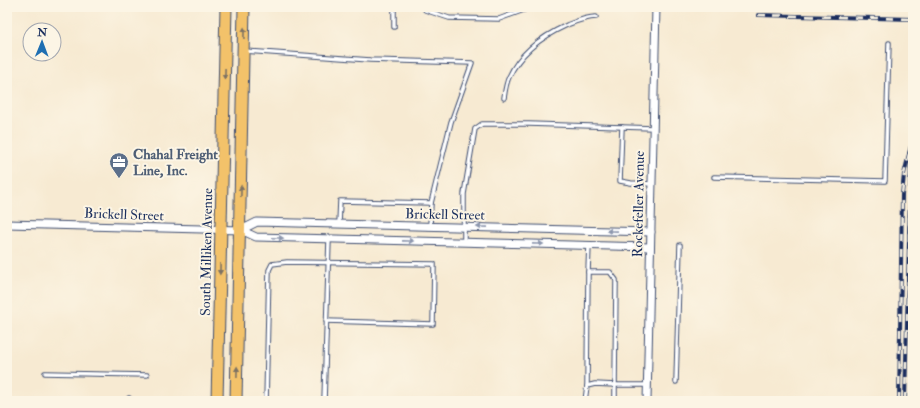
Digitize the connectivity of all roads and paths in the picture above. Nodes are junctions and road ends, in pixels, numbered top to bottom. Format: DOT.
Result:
graph roads {
  1 [pos="226,7"];
  2 [pos="244,7"];
  3 [pos="394,7"];
  4 [pos="424,7"];
  5 [pos="532,7"];
  6 [pos="656,7"];
  7 [pos="596,18"];
  8 [pos="394,27"];
  9 [pos="888,43"];
  10 [pos="244,51"];
  11 [pos="504,98"];
  12 [pos="622,127"];
  13 [pos="653,128"];
  14 [pos="714,177"];
  15 [pos="652,184"];
  16 [pos="432,202"];
  17 [pos="7,224"];
  18 [pos="339,224"];
  19 [pos="430,226"];
  20 [pos="464,227"];
  21 [pos="221,230"];
  22 [pos="240,230"];
  23 [pos="651,232"];
  24 [pos="329,240"];
  25 [pos="464,242"];
  26 [pos="589,245"];
  27 [pos="680,245"];
  28 [pos="650,247"];
  29 [pos="328,263"];
  30 [pos="588,272"];
  31 [pos="326,321"];
  32 [pos="46,373"];
  33 [pos="147,375"];
  34 [pos="676,382"];
  35 [pos="615,385"];
  36 [pos="647,385"];
  37 [pos="587,386"];
  38 [pos="186,401"];
  39 [pos="201,401"];
  40 [pos="217,401"];
  41 [pos="236,401"];
  42 [pos="266,401"];
  43 [pos="324,401"];
  44 [pos="585,401"];
  45 [pos="615,401"];
  46 [pos="647,401"];
  1 -- 21 [label="main road, South Milliken Avenue, one-way"];
  10 -- 2 [label="main road, one-way"];
  3 -- 8 [label="lane"];
  4 -- 5 [label="lane"];
  6 -- 13 [label="street, Rockefeller Avenue"];
  7 -- 11 [label="lane"];
  9 -- 14 [label="lane"];
  10 -- 16 [label="lane"];
  22 -- 10 [label="main road, one-way"];
  12 -- 13 [label="lane"];
  12 -- 15 [label="lane"];
  12 -- 20 [label="lane"];
  13 -- 15 [label="street, Rockefeller Avenue"];
  15 -- 23 [label="street, Rockefeller Avenue"];
  16 -- 18 [label="lane"];
  16 -- 19 [label="lane"];
  17 -- 21 [label="street, Brickell Street"];
  18 -- 19 [label="street, Brickell Street"];
  18 -- 22 [label="street, Brickell Street"];
  19 -- 20 [label="street, Brickell Street"];
  23 -- 20 [label="street, Brickell Street, one-way"];
  20 -- 25 [label="lane"];
  21 -- 22 [label="street, Brickell Street"];
  21 -- 40 [label="main road, South Milliken Avenue, one-way"];
  22 -- 24 [label="street, Brickell Street, one-way"];
  41 -- 22 [label="main road, one-way"];
  23 -- 28 [label="street, Rockefeller Avenue"];
  24 -- 25 [label="street, Brickell Street, one-way"];
  24 -- 29 [label="lane"];
  25 -- 26 [label="street, Brickell Street, one-way"];
  26 -- 28 [label="street, Brickell Street"];
  26 -- 30 [label="lane"];
  27 -- 34 [label="lane"];
  28 -- 36 [label="street, Rockefeller Avenue"];
  29 -- 31 [label="lane"];
  29 -- 31 [label="lane"];
  29 -- 42 [label="lane"];
  30 -- 35 [label="lane"];
  30 -- 37 [label="lane"];
  31 -- 43 [label="lane"];
  32 -- 33 [label="lane"];
  35 -- 36 [label="lane"];
  35 -- 37 [label="lane"];
  35 -- 45 [label="lane"];
  36 -- 46 [label="street, Rockefeller Avenue"];
  37 -- 44 [label="lane"];
  38 -- 39 [label="lane"];
}
